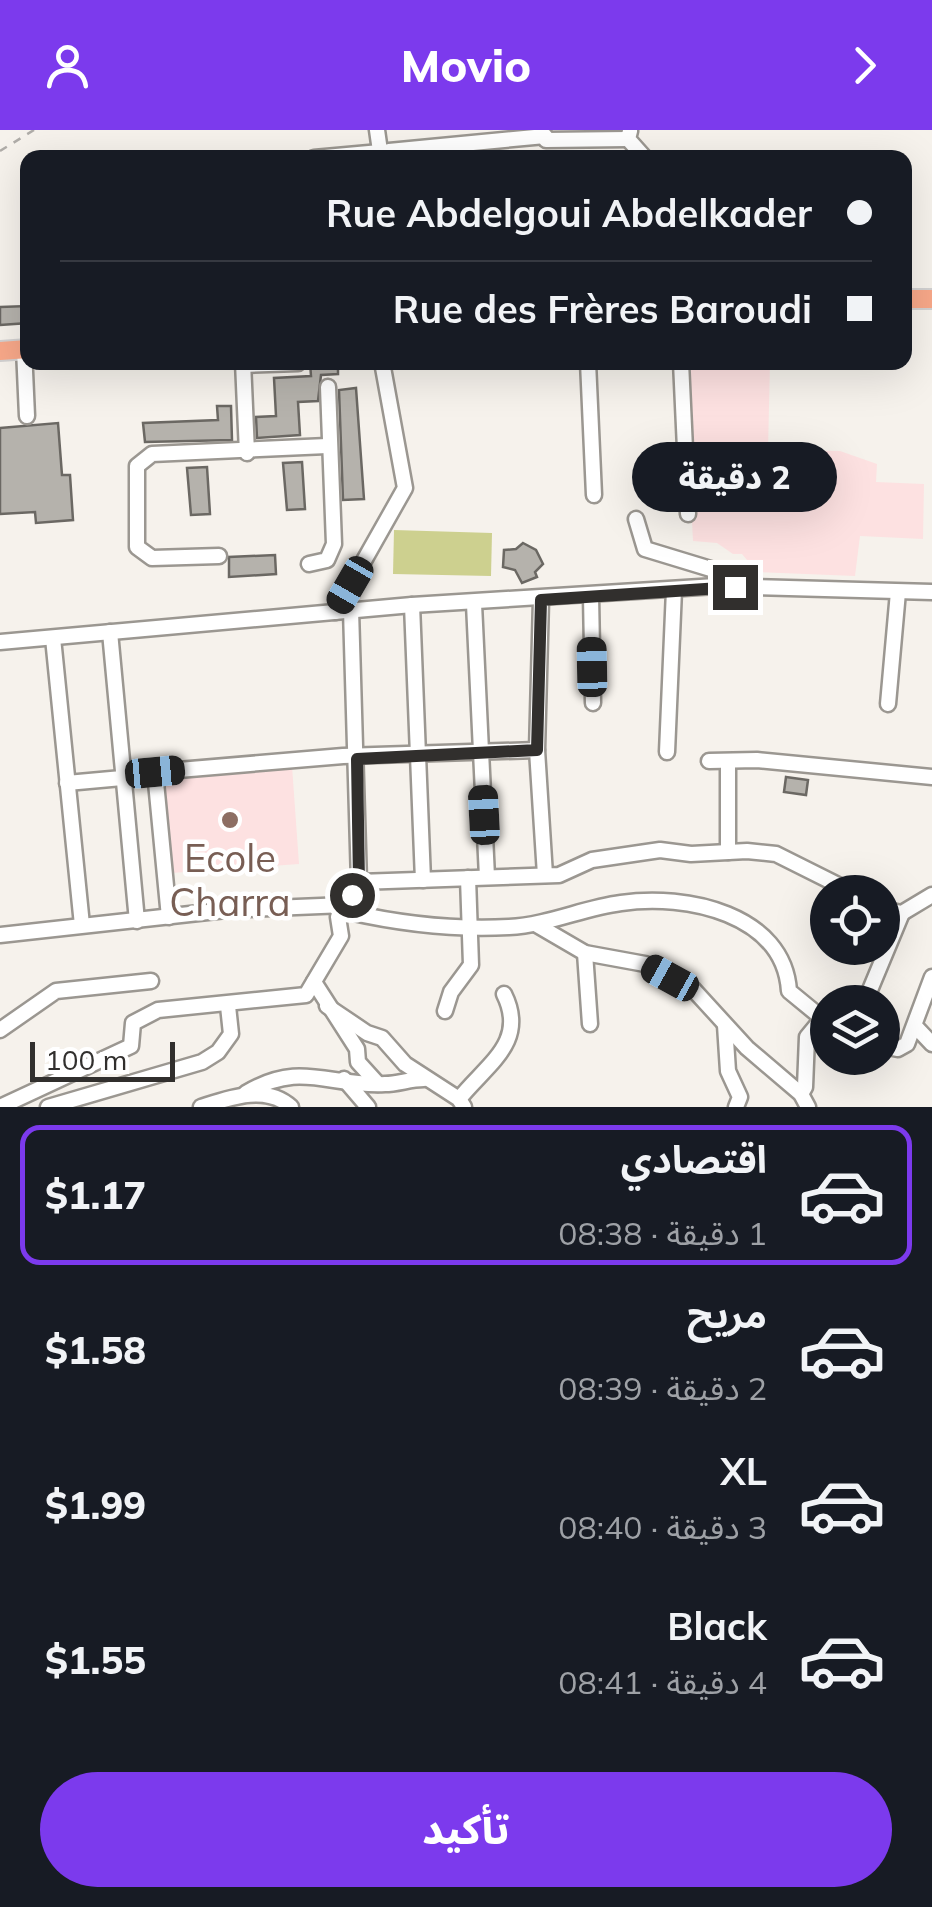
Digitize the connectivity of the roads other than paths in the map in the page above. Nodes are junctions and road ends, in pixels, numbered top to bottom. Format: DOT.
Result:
graph roads {
  1 [pos="629,134"];
  2 [pos="545,135"];
  3 [pos="425,150"];
  4 [pos="26,370"];
  5 [pos="243,370"];
  6 [pos="383,370"];
  7 [pos="588,370"];
  8 [pos="680,370"];
  9 [pos="328,387"];
  10 [pos="27,416"];
  11 [pos="327,446"];
  12 [pos="248,453"];
  13 [pos="594,495"];
  14 [pos="688,514"];
  15 [pos="636,519"];
  16 [pos="219,556"];
  17 [pos="309,564"];
  18 [pos="735,587"];
  19 [pos="674,590"];
  20 [pos="898,592"];
  21 [pos="932,592"];
  22 [pos="591,596"];
  23 [pos="541,600"];
  24 [pos="474,604"];
  25 [pos="412,606"];
  26 [pos="351,610"];
  27 [pos="335,612"];
  28 [pos="110,632"];
  29 [pos="54,638"];
  30 [pos="0,642"];
  31 [pos="593,702"];
  32 [pos="888,704"];
  33 [pos="537,750"];
  34 [pos="667,752"];
  35 [pos="481,754"];
  36 [pos="419,757"];
  37 [pos="357,759"];
  38 [pos="709,761"];
  39 [pos="728,762"];
  40 [pos="932,777"];
  41 [pos="122,778"];
  42 [pos="67,783"];
  43 [pos="728,852"];
  44 [pos="545,875"];
  45 [pos="818,875"];
  46 [pos="487,877"];
  47 [pos="468,878"];
  48 [pos="423,880"];
  49 [pos="359,882"];
  50 [pos="932,895"];
  51 [pos="345,904"];
  52 [pos="902,912"];
  53 [pos="169,917"];
  54 [pos="137,921"];
  55 [pos="537,925"];
  56 [pos="82,926"];
  57 [pos="471,927"];
  58 [pos="0,935"];
  59 [pos="585,954"];
  60 [pos="932,977"];
  61 [pos="152,981"];
  62 [pos="314,982"];
  63 [pos="873,985"];
  64 [pos="504,994"];
  65 [pos="228,1006"];
  66 [pos="327,1006"];
  67 [pos="810,1009"];
  68 [pos="444,1011"];
  69 [pos="590,1024"];
  70 [pos="725,1026"];
  71 [pos="916,1027"];
  72 [pos="0,1030"];
  73 [pos="810,1034"];
  74 [pos="932,1044"];
  75 [pos="900,1048"];
  76 [pos="424,1078"];
  77 [pos="344,1079"];
  78 [pos="378,1084"];
  79 [pos="240,1099"];
  80 [pos="805,1100"];
  81 [pos="461,1103"];
  82 [pos="0,1107"];
  83 [pos="48,1107"];
  84 [pos="201,1107"];
  85 [pos="291,1107"];
  86 [pos="368,1107"];
  87 [pos="736,1107"];
  1 -- 2 [label="street"];
  2 -- 3 [label="street"];
  4 -- 10 [label="street"];
  5 -- 12 [label="street"];
  6 -- 27 [label="street"];
  7 -- 13 [label="street"];
  8 -- 14 [label="street"];
  9 -- 11 [label="street"];
  11 -- 12 [label="street"];
  11 -- 17 [label="street"];
  12 -- 16 [label="street"];
  15 -- 18 [label="street"];
  18 -- 19 [label="street"];
  18 -- 20 [label="street"];
  19 -- 22 [label="street"];
  19 -- 34 [label="street"];
  20 -- 21 [label="street"];
  20 -- 32 [label="street"];
  22 -- 23 [label="street"];
  22 -- 31 [label="street"];
  23 -- 24 [label="street"];
  23 -- 33 [label="street"];
  24 -- 25 [label="street"];
  24 -- 35 [label="street"];
  25 -- 26 [label="street"];
  25 -- 36 [label="street"];
  26 -- 27 [label="street"];
  26 -- 37 [label="street"];
  27 -- 28 [label="street"];
  28 -- 29 [label="street"];
  28 -- 41 [label="street"];
  29 -- 30 [label="street"];
  29 -- 42 [label="street"];
  33 -- 35 [label="street"];
  33 -- 44 [label="street"];
  35 -- 36 [label="street"];
  35 -- 46 [label="street"];
  36 -- 37 [label="street"];
  36 -- 48 [label="street"];
  37 -- 49 [label="street"];
  37 -- 53 [label="street"];
  38 -- 39 [label="street"];
  39 -- 40 [label="street"];
  39 -- 43 [label="street"];
  41 -- 42 [label="street"];
  41 -- 54 [label="street"];
  42 -- 56 [label="street"];
  43 -- 44 [label="street"];
  43 -- 45 [label="street"];
  44 -- 46 [label="street"];
  46 -- 47 [label="street"];
  47 -- 48 [label="street"];
  47 -- 57 [label="street"];
  48 -- 49 [label="street"];
  49 -- 51 [label="street"];
  50 -- 52 [label="street"];
  51 -- 53 [label="street"];
  51 -- 57 [label="street"];
  51 -- 62 [label="street"];
  52 -- 63 [label="street"];
  53 -- 54 [label="street"];
  54 -- 56 [label="street"];
  55 -- 57 [label="street"];
  55 -- 59 [label="street"];
  55 -- 67 [label="street"];
  56 -- 58 [label="street"];
  57 -- 68 [label="street"];
  59 -- 69 [label="street"];
  59 -- 70 [label="street"];
  60 -- 71 [label="street"];
  61 -- 72 [label="street"];
  62 -- 65 [label="street"];
  62 -- 66 [label="street"];
  64 -- 81 [label="street"];
  65 -- 82 [label="street"];
  65 -- 83 [label="street"];
  66 -- 76 [label="street"];
  66 -- 78 [label="street"];
  70 -- 80 [label="street"];
  70 -- 87 [label="street"];
  71 -- 74 [label="street"];
  71 -- 75 [label="street"];
  73 -- 80 [label="street"];
  76 -- 78 [label="street"];
  76 -- 81 [label="street"];
  77 -- 78 [label="street"];
  77 -- 79 [label="street"];
  77 -- 86 [label="street"];
  79 -- 84 [label="street"];
  79 -- 85 [label="street"];
}
